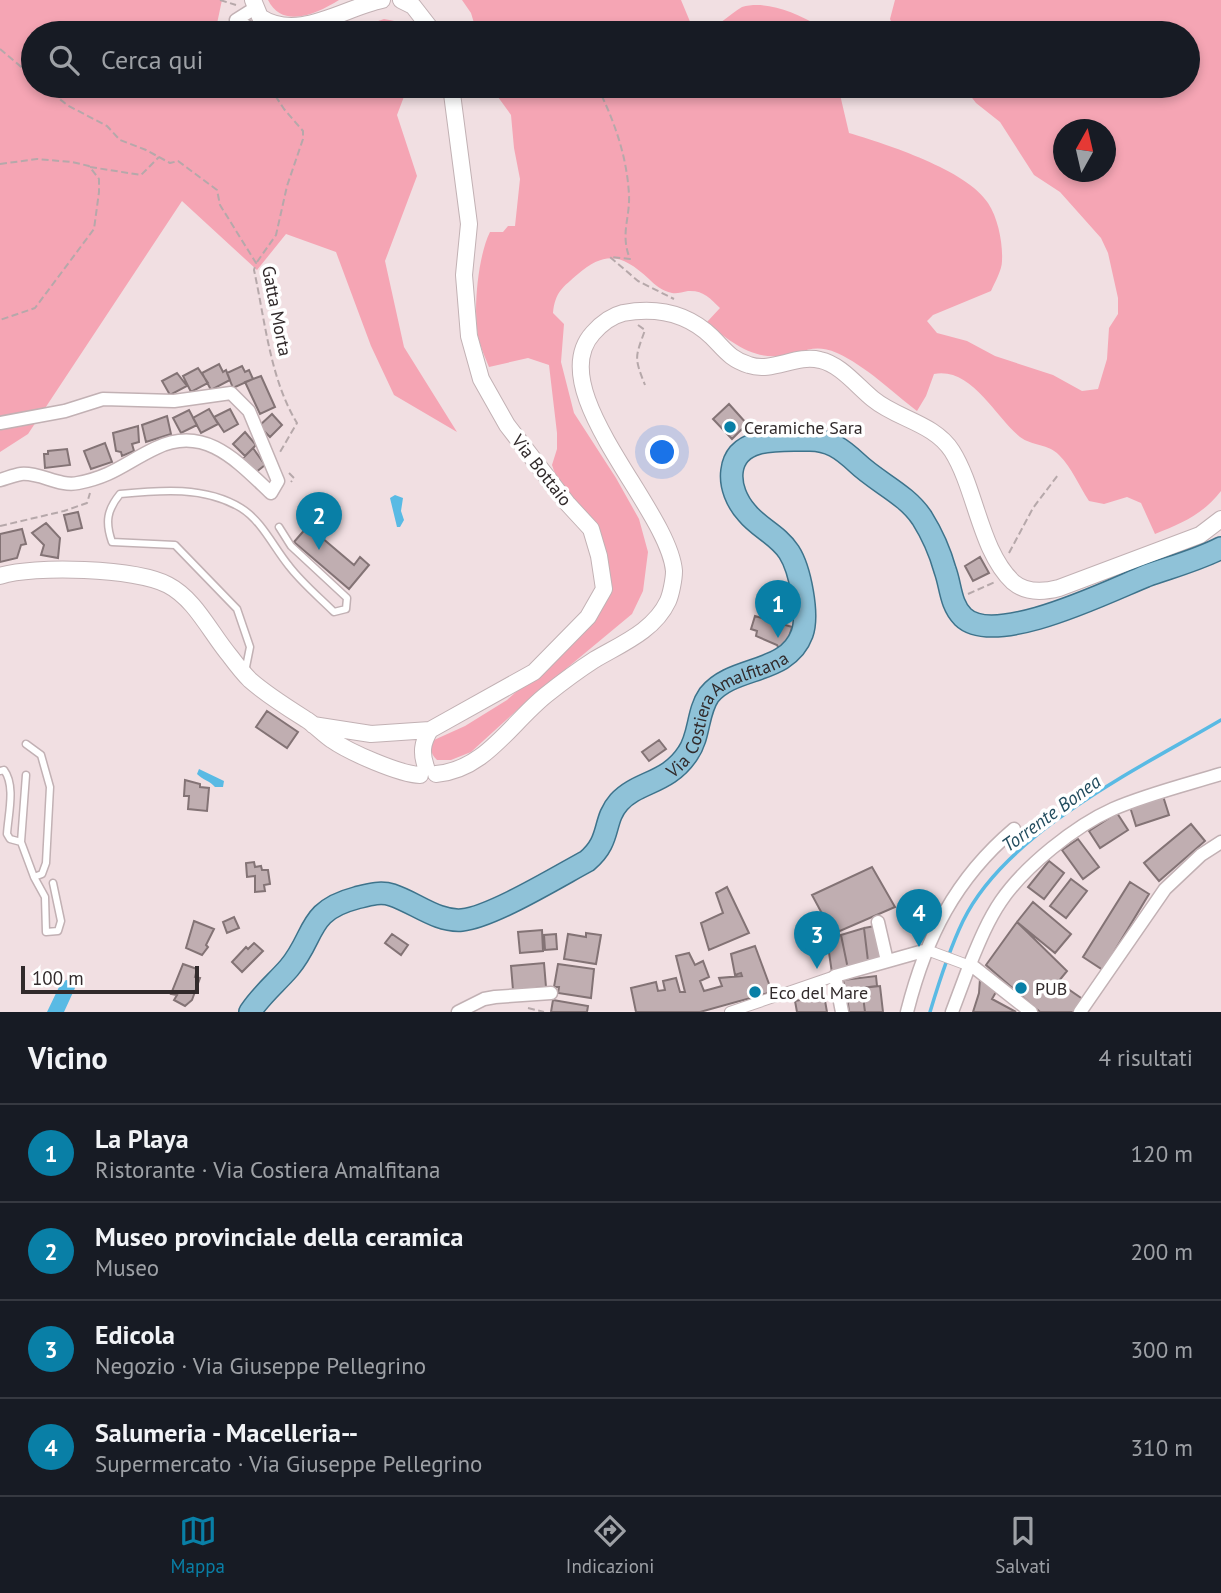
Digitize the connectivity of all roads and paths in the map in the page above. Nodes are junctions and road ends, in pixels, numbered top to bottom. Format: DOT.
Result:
graph roads {
  1 [pos="220,0"];
  2 [pos="382,0"];
  3 [pos="401,0"];
  4 [pos="249,5"];
  5 [pos="238,21"];
  6 [pos="269,21"];
  7 [pos="316,21"];
  8 [pos="425,21"];
  9 [pos="0,49"];
  10 [pos="21,67"];
  11 [pos="59,98"];
  12 [pos="277,98"];
  13 [pos="453,98"];
  14 [pos="603,98"];
  15 [pos="159,157"];
  16 [pos="0,163"];
  17 [pos="89,166"];
  18 [pos="256,263"];
  19 [pos="654,312"];
  20 [pos="0,320"];
  21 [pos="632,320"];
  22 [pos="645,385"];
  23 [pos="0,423"];
  24 [pos="276,457"];
  25 [pos="285,468"];
  26 [pos="1058,475"];
  27 [pos="0,480"];
  28 [pos="92,487"];
  29 [pos="271,493"];
  30 [pos="1221,519"];
  31 [pos="0,526"];
  32 [pos="279,527"];
  33 [pos="1221,548"];
  34 [pos="1004,569"];
  35 [pos="0,576"];
  36 [pos="951,596"];
  37 [pos="245,674"];
  38 [pos="313,725"];
  39 [pos="430,730"];
  40 [pos="26,744"];
  41 [pos="0,771"];
  42 [pos="427,772"];
  43 [pos="1221,774"];
  44 [pos="26,775"];
  45 [pos="1014,829"];
  46 [pos="21,842"];
  47 [pos="1221,842"];
  48 [pos="34,877"];
  49 [pos="53,883"];
  50 [pos="878,922"];
  51 [pos="927,950"];
  52 [pos="887,961"];
  53 [pos="970,965"];
  54 [pos="835,976"];
  55 [pos="551,993"];
  56 [pos="1025,1011"];
  57 [pos="250,1012"];
  58 [pos="458,1012"];
  59 [pos="730,1012"];
  60 [pos="842,1012"];
  61 [pos="907,1012"];
  62 [pos="952,1012"];
  63 [pos="1080,1012"];
  1 -- 4 [label="path"];
  2 -- 7 [label="street"];
  3 -- 8 [label="street"];
  4 -- 5 [label="street"];
  4 -- 6 [label="street"];
  9 -- 10 [label="path"];
  11 -- 15 [label="path, Gatta Morta"];
  12 -- 18 [label="path"];
  13 -- 39 [label="street, Via Bottaio"];
  14 -- 19 [label="path"];
  15 -- 17 [label="path"];
  15 -- 18 [label="path, Gatta Morta"];
  16 -- 17 [label="path"];
  17 -- 20 [label="path"];
  18 -- 24 [label="path, Gatta Morta"];
  19 -- 34 [label="street"];
  19 -- 42 [label="street"];
  21 -- 22 [label="path"];
  23 -- 29 [label="street"];
  25 -- 29 [label="path"];
  26 -- 34 [label="path"];
  27 -- 29 [label="street"];
  28 -- 31 [label="path"];
  30 -- 34 [label="street"];
  32 -- 37 [label="lane"];
  33 -- 36 [label="main road, Via Costiera Amalfitana"];
  34 -- 36 [label="path"];
  35 -- 37 [label="street"];
  36 -- 57 [label="main road, Via Costiera Amalfitana"];
  37 -- 38 [label="street"];
  38 -- 39 [label="street"];
  38 -- 42 [label="street"];
  39 -- 42 [label="street"];
  40 -- 48 [label="lane"];
  41 -- 46 [label="lane"];
  43 -- 53 [label="street"];
  44 -- 46 [label="lane"];
  45 -- 51 [label="street"];
  46 -- 48 [label="lane"];
  47 -- 63 [label="street"];
  48 -- 49 [label="lane"];
  50 -- 52 [label="street"];
  51 -- 52 [label="street"];
  51 -- 53 [label="street"];
  51 -- 61 [label="street"];
  52 -- 54 [label="street"];
  53 -- 56 [label="street"];
  53 -- 62 [label="street"];
  54 -- 59 [label="street"];
  54 -- 60 [label="street"];
  55 -- 58 [label="street"];
}
